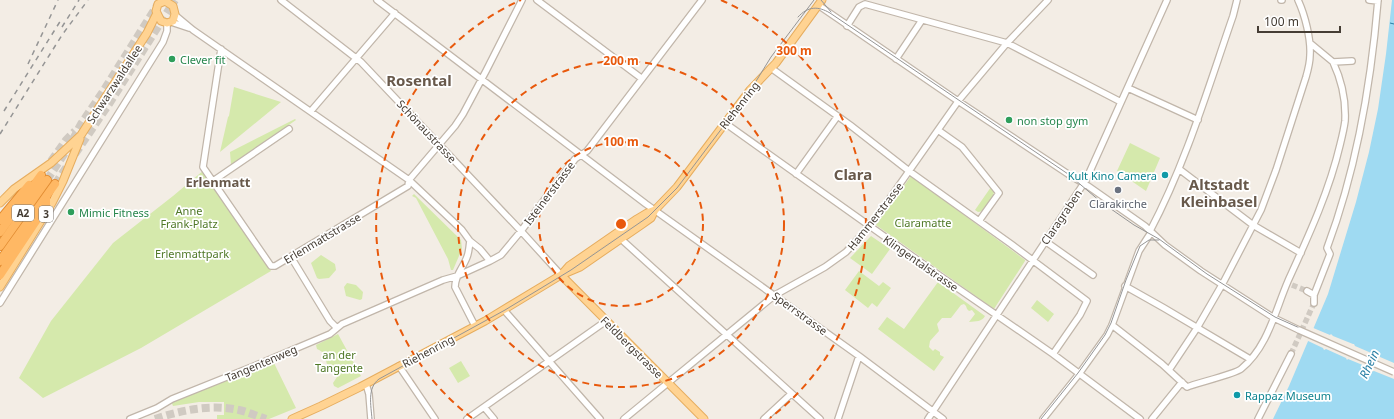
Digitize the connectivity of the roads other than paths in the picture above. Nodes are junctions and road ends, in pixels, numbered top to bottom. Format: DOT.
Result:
graph roads {
  1 [pos="281,0"];
  2 [pos="377,0"];
  3 [pos="522,0"];
  4 [pos="537,0"];
  5 [pos="702,0"];
  6 [pos="1048,0"];
  7 [pos="1167,0"];
  8 [pos="1237,0"];
  9 [pos="1298,0"];
  10 [pos="1369,0"];
  11 [pos="1378,0"];
  12 [pos="166,1"];
  13 [pos="820,3"];
  14 [pos="175,4"];
  15 [pos="157,13"];
  16 [pos="394,13"];
  17 [pos="175,15"];
  18 [pos="922,20"];
  19 [pos="166,22"];
  20 [pos="847,26"];
  21 [pos="193,30"];
  22 [pos="147,33"];
  23 [pos="1007,43"];
  24 [pos="1310,43"];
  25 [pos="221,49"];
  26 [pos="357,58"];
  27 [pos="896,59"];
  28 [pos="1352,61"];
  29 [pos="1333,62"];
  30 [pos="770,68"];
  31 [pos="641,78"];
  32 [pos="482,79"];
  33 [pos="1128,88"];
  34 [pos="958,101"];
  35 [pos="1121,102"];
  36 [pos="311,111"];
  37 [pos="837,117"];
  38 [pos="1198,120"];
  39 [pos="725,123"];
  40 [pos="289,129"];
  41 [pos="938,130"];
  42 [pos="81,135"];
  43 [pos="439,145"];
  44 [pos="581,155"];
  45 [pos="1179,169"];
  46 [pos="910,171"];
  47 [pos="796,174"];
  48 [pos="42,177"];
  49 [pos="409,180"];
  50 [pos="213,181"];
  51 [pos="1084,183"];
  52 [pos="55,184"];
  53 [pos="46,197"];
  54 [pos="0,203"];
  55 [pos="655,210"];
  56 [pos="0,220"];
  57 [pos="979,221"];
  58 [pos="1253,225"];
  59 [pos="870,226"];
  60 [pos="521,231"];
  61 [pos="1150,231"];
  62 [pos="0,232"];
  63 [pos="621,239"];
  64 [pos="470,241"];
  65 [pos="1045,241"];
  66 [pos="0,246"];
  67 [pos="1301,253"];
  68 [pos="291,257"];
  69 [pos="1033,260"];
  70 [pos="0,261"];
  71 [pos="490,261"];
  72 [pos="0,275"];
  73 [pos="561,275"];
  74 [pos="1093,275"];
  75 [pos="457,276"];
  76 [pos="1222,284"];
  77 [pos="1125,286"];
  78 [pos="0,287"];
  79 [pos="1307,291"];
  80 [pos="775,295"];
  81 [pos="1314,295"];
  82 [pos="0,303"];
  83 [pos="1314,303"];
  84 [pos="504,310"];
  85 [pos="997,315"];
  86 [pos="1274,318"];
  87 [pos="606,321"];
  88 [pos="1112,325"];
  89 [pos="475,326"];
  90 [pos="337,328"];
  91 [pos="1196,328"];
  92 [pos="727,335"];
  93 [pos="1052,354"];
  94 [pos="1291,354"];
  95 [pos="859,356"];
  96 [pos="1250,359"];
  97 [pos="550,361"];
  98 [pos="399,366"];
  99 [pos="1169,370"];
  100 [pos="1394,372"];
  101 [pos="1079,374"];
  102 [pos="1182,382"];
  103 [pos="668,383"];
  104 [pos="366,384"];
  105 [pos="791,394"];
  106 [pos="484,407"];
  107 [pos="933,412"];
  108 [pos="130,419"];
  109 [pos="292,419"];
  110 [pos="371,419"];
  111 [pos="435,419"];
  112 [pos="467,419"];
  113 [pos="494,419"];
  114 [pos="600,419"];
  115 [pos="624,419"];
  116 [pos="704,419"];
  117 [pos="764,419"];
  118 [pos="820,419"];
  119 [pos="838,419"];
  120 [pos="928,419"];
  121 [pos="943,419"];
  122 [pos="1043,419"];
  123 [pos="1140,419"];
  124 [pos="1152,419"];
  125 [pos="1258,419"];
  1 -- 26 [label="street, Schönaustrasse"];
  2 -- 16 [label="street, Sperrstrasse"];
  3 -- 32 [label="street, Erlenmattstrasse"];
  4 -- 31 [label="street"];
  5 -- 31 [label="street, Isteinerstrasse"];
  6 -- 23 [label="street, Hammerstrasse"];
  7 -- 33 [label="street, Claragraben"];
  8 -- 38 [label="street"];
  9 -- 24 [label="street"];
  10 -- 11 [label="street"];
  11 -- 81 [label="street"];
  12 -- 14 [label="main road, 3"];
  12 -- 15 [label="main road, 3"];
  13 -- 20 [label="street"];
  13 -- 30 [label="main road, Riehenring"];
  14 -- 17 [label="main road, 3"];
  15 -- 19 [label="main road"];
  15 -- 22 [label="main road, Schwarzwaldallee / 3"];
  16 -- 26 [label="street"];
  16 -- 32 [label="street, Sperrstrasse"];
  17 -- 19 [label="main road, 3"];
  17 -- 21 [label="street"];
  18 -- 20 [label="street"];
  18 -- 23 [label="street"];
  18 -- 27 [label="street"];
  19 -- 21 [label="street"];
  19 -- 22 [label="main road, Schwarzwaldallee / 3"];
  19 -- 82 [label="street"];
  20 -- 27 [label="street"];
  21 -- 25 [label="street"];
  22 -- 42 [label="main road, Schwarzwaldallee / 3"];
  23 -- 34 [label="street, Hammerstrasse"];
  23 -- 35 [label="street"];
  24 -- 29 [label="street"];
  24 -- 58 [label="street"];
  25 -- 36 [label="street"];
  25 -- 50 [label="street, Erlenmattstrasse"];
  26 -- 36 [label="street"];
  26 -- 43 [label="street, Schönaustrasse"];
  27 -- 34 [label="street"];
  28 -- 29 [label="street"];
  29 -- 67 [label="street"];
  30 -- 37 [label="street"];
  30 -- 39 [label="main road, Riehenring"];
  31 -- 44 [label="street, Isteinerstrasse"];
  32 -- 43 [label="street, Erlenmattstrasse"];
  32 -- 44 [label="street, Sperrstrasse"];
  33 -- 35 [label="street, Claragraben"];
  33 -- 38 [label="street"];
  34 -- 41 [label="street, Hammerstrasse"];
  34 -- 51 [label="street"];
  35 -- 51 [label="street, Claragraben"];
  36 -- 49 [label="street"];
  37 -- 46 [label="street"];
  37 -- 47 [label="street"];
  38 -- 45 [label="street"];
  39 -- 47 [label="street, Klingentalstrasse"];
  39 -- 55 [label="main road, Riehenring"];
  40 -- 50 [label="street"];
  41 -- 46 [label="street, Hammerstrasse"];
  41 -- 57 [label="street"];
  42 -- 54 [label="main road, Schwarzwaldallee / 3"];
  42 -- 78 [label="main road, Schwarzwaldallee / 3"];
  43 -- 49 [label="street, Erlenmattstrasse"];
  43 -- 60 [label="street, Schönaustrasse"];
  44 -- 55 [label="street, Sperrstrasse"];
  44 -- 60 [label="street, Isteinerstrasse"];
  45 -- 58 [label="street"];
  45 -- 61 [label="street"];
  46 -- 57 [label="street"];
  46 -- 59 [label="street, Hammerstrasse"];
  47 -- 59 [label="street, Klingentalstrasse"];
  48 -- 56 [label="highway"];
  48 -- 62 [label="highway"];
  48 -- 66 [label="highway, A2"];
  49 -- 64 [label="street"];
  49 -- 68 [label="street, Erlenmattstrasse"];
  50 -- 68 [label="street, Erlenmattstrasse"];
  51 -- 61 [label="street"];
  51 -- 65 [label="street, Claragraben"];
  52 -- 53 [label="highway, A2"];
  53 -- 70 [label="highway, A2"];
  53 -- 72 [label="highway"];
  55 -- 63 [label="main road, Riehenring"];
  55 -- 73 [label="main road, Riehenring"];
  55 -- 80 [label="street, Sperrstrasse"];
  57 -- 69 [label="street"];
  58 -- 67 [label="street"];
  58 -- 76 [label="street"];
  59 -- 80 [label="street, Hammerstrasse"];
  59 -- 85 [label="street, Klingentalstrasse"];
  60 -- 71 [label="street, Isteinerstrasse"];
  60 -- 73 [label="street, Schönaustrasse"];
  61 -- 76 [label="street"];
  61 -- 77 [label="street"];
  63 -- 73 [label="main road, Riehenring"];
  63 -- 92 [label="street"];
  64 -- 71 [label="street"];
  64 -- 75 [label="street"];
  65 -- 69 [label="street, Claragraben"];
  65 -- 74 [label="street"];
  67 -- 86 [label="street"];
  68 -- 90 [label="street"];
  69 -- 85 [label="street, Claragraben"];
  69 -- 93 [label="street"];
  71 -- 75 [label="street, Isteinerstrasse"];
  73 -- 84 [label="main road, Riehenring"];
  73 -- 87 [label="main road, Feldbergstrasse"];
  75 -- 89 [label="street"];
  75 -- 90 [label="street, Tangentenweg"];
  76 -- 86 [label="street"];
  76 -- 91 [label="street"];
  77 -- 88 [label="street"];
  77 -- 91 [label="street"];
  79 -- 81 [label="street"];
  80 -- 92 [label="street, Hammerstrasse"];
  80 -- 95 [label="street, Sperrstrasse"];
  81 -- 83 [label="street"];
  84 -- 89 [label="main road, Riehenring"];
  84 -- 97 [label="street"];
  85 -- 93 [label="street, Klingentalstrasse"];
  85 -- 107 [label="street, Claragraben"];
  86 -- 96 [label="street"];
  86 -- 100 [label="street, bridge"];
  87 -- 97 [label="street"];
  87 -- 103 [label="main road, Feldbergstrasse"];
  88 -- 99 [label="street"];
  88 -- 101 [label="street"];
  89 -- 98 [label="main road, Riehenring"];
  90 -- 108 [label="street, Tangentenweg"];
  91 -- 96 [label="street"];
  91 -- 99 [label="street"];
  92 -- 103 [label="street, Hammerstrasse"];
  92 -- 105 [label="street"];
  93 -- 101 [label="street, Klingentalstrasse"];
  94 -- 125 [label="street"];
  95 -- 107 [label="street, Sperrstrasse"];
  95 -- 119 [label="street"];
  96 -- 102 [label="street"];
  97 -- 106 [label="street"];
  97 -- 114 [label="street"];
  98 -- 104 [label="main road, Riehenring"];
  98 -- 111 [label="street"];
  99 -- 102 [label="street"];
  101 -- 122 [label="street"];
  101 -- 123 [label="street, Klingentalstrasse"];
  102 -- 124 [label="street"];
  103 -- 115 [label="street, Hammerstrasse"];
  103 -- 116 [label="main road, Feldbergstrasse"];
  104 -- 109 [label="main road, Riehenring"];
  104 -- 110 [label="street"];
  105 -- 117 [label="street"];
  105 -- 118 [label="street"];
  106 -- 112 [label="street"];
  106 -- 113 [label="street"];
  107 -- 120 [label="street, Claragraben"];
  107 -- 121 [label="street, Sperrstrasse"];
}
